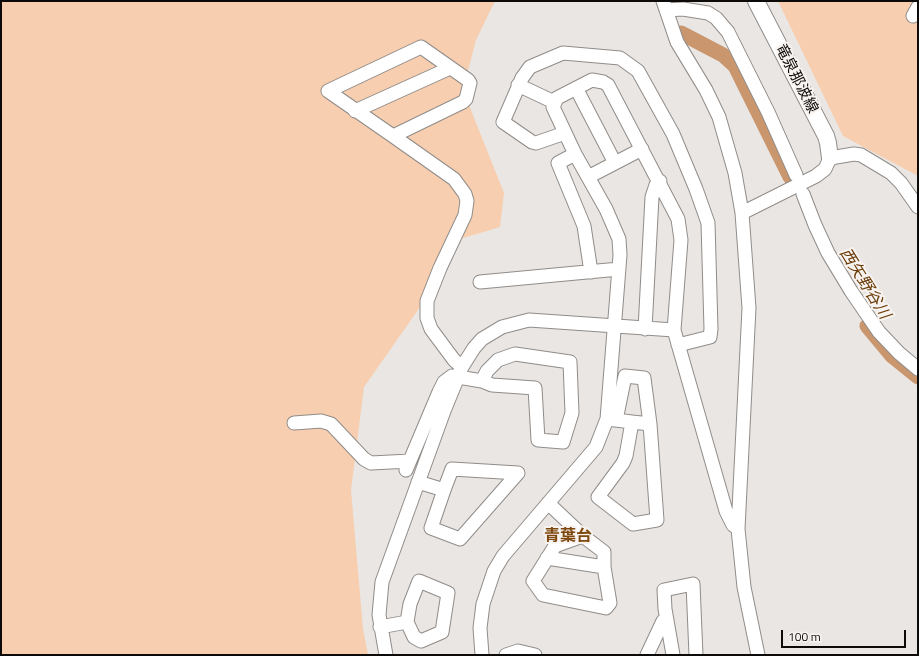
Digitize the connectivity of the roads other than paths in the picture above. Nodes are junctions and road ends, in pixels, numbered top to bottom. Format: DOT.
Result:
graph roads {
  1 [pos="756,1"];
  2 [pos="918,1"];
  3 [pos="664,5"];
  4 [pos="916,9"];
  5 [pos="450,68"];
  6 [pos="518,85"];
  7 [pos="576,88"];
  8 [pos="554,102"];
  9 [pos="355,110"];
  10 [pos="565,134"];
  11 [pos="393,136"];
  12 [pos="642,149"];
  13 [pos="575,154"];
  14 [pos="830,158"];
  15 [pos="614,162"];
  16 [pos="796,175"];
  17 [pos="588,177"];
  18 [pos="660,181"];
  19 [pos="803,194"];
  20 [pos="918,207"];
  21 [pos="742,213"];
  22 [pos="619,269"];
  23 [pos="591,272"];
  24 [pos="480,282"];
  25 [pos="614,326"];
  26 [pos="645,329"];
  27 [pos="674,330"];
  28 [pos="678,345"];
  29 [pos="918,369"];
  30 [pos="460,372"];
  31 [pos="482,381"];
  32 [pos="612,419"];
  33 [pos="632,422"];
  34 [pos="294,423"];
  35 [pos="650,424"];
  36 [pos="418,482"];
  37 [pos="444,490"];
  38 [pos="548,503"];
  39 [pos="738,529"];
  40 [pos="583,536"];
  41 [pos="547,558"];
  42 [pos="604,567"];
  43 [pos="667,620"];
  44 [pos="407,622"];
  45 [pos="380,627"];
  46 [pos="386,655"];
  47 [pos="482,655"];
  48 [pos="508,655"];
  49 [pos="535,655"];
  50 [pos="647,655"];
  51 [pos="673,655"];
  52 [pos="696,655"];
  53 [pos="758,655"];
  1 -- 14 [label="main road, 竜泉那波線"];
  2 -- 4 [label="street"];
  3 -- 16 [label="street"];
  3 -- 21 [label="street"];
  5 -- 9 [label="street"];
  5 -- 9 [label="street"];
  5 -- 11 [label="street"];
  6 -- 8 [label="street"];
  6 -- 10 [label="street"];
  6 -- 28 [label="street"];
  7 -- 8 [label="street"];
  7 -- 12 [label="street"];
  7 -- 15 [label="street"];
  8 -- 10 [label="street"];
  9 -- 11 [label="street"];
  10 -- 13 [label="street"];
  11 -- 30 [label="street"];
  12 -- 15 [label="street"];
  12 -- 18 [label="street"];
  13 -- 17 [label="street"];
  13 -- 23 [label="street"];
  14 -- 20 [label="street"];
  14 -- 21 [label="street"];
  15 -- 17 [label="street"];
  17 -- 22 [label="street"];
  18 -- 26 [label="street"];
  18 -- 27 [label="street"];
  19 -- 29 [label="street"];
  21 -- 39 [label="street"];
  22 -- 23 [label="street"];
  22 -- 25 [label="street"];
  23 -- 24 [label="street"];
  25 -- 26 [label="street"];
  25 -- 30 [label="street"];
  25 -- 32 [label="street"];
  26 -- 27 [label="street"];
  27 -- 28 [label="street"];
  28 -- 39 [label="street"];
  30 -- 31 [label="street"];
  30 -- 34 [label="street"];
  30 -- 36 [label="street"];
  31 -- 31 [label="street"];
  32 -- 33 [label="street"];
  32 -- 35 [label="street"];
  32 -- 38 [label="street"];
  33 -- 35 [label="street"];
  33 -- 35 [label="street"];
  36 -- 37 [label="street"];
  36 -- 45 [label="street"];
  37 -- 37 [label="street"];
  38 -- 40 [label="street"];
  38 -- 47 [label="street"];
  39 -- 53 [label="street"];
  40 -- 41 [label="street"];
  40 -- 42 [label="street"];
  41 -- 42 [label="street"];
  41 -- 42 [label="street"];
  43 -- 50 [label="street"];
  43 -- 51 [label="street"];
  43 -- 52 [label="street"];
  44 -- 45 [label="street"];
  45 -- 46 [label="street"];
  48 -- 49 [label="street"];
}
